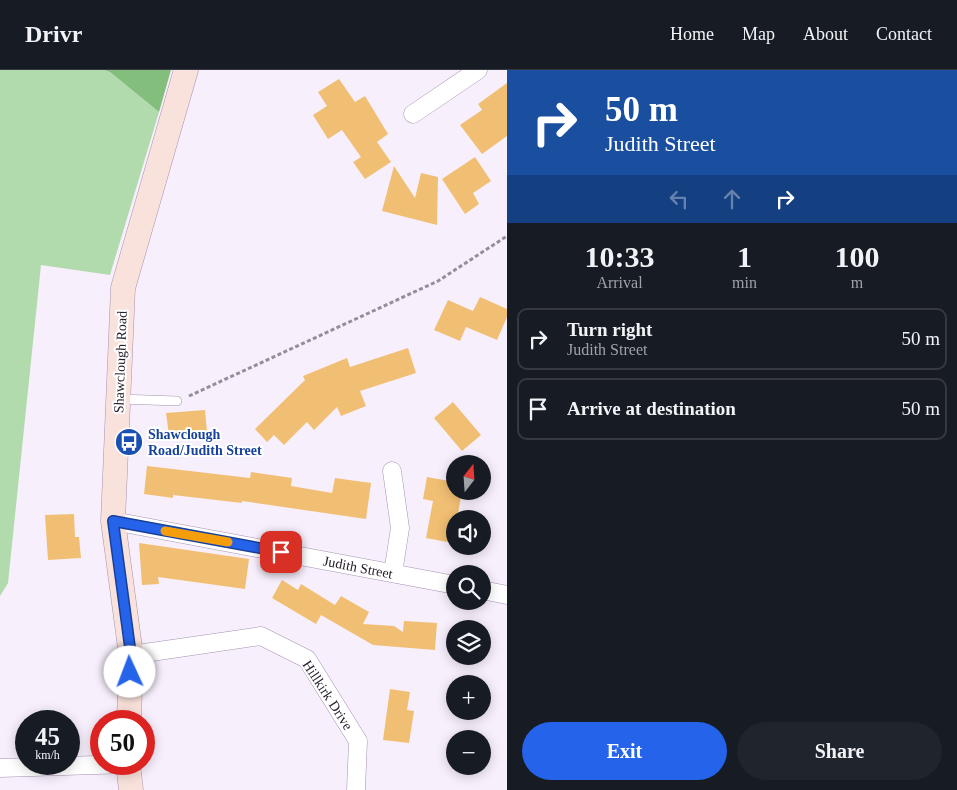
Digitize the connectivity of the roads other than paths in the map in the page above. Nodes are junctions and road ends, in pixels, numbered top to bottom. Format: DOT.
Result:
graph roads {
  1 [pos="186,70"];
  2 [pos="478,70"];
  3 [pos="412,114"];
  4 [pos="118,399"];
  5 [pos="177,401"];
  6 [pos="392,471"];
  7 [pos="113,521"];
  8 [pos="393,573"];
  9 [pos="446,583"];
  10 [pos="491,592"];
  11 [pos="507,595"];
  12 [pos="131,655"];
  13 [pos="129,710"];
  14 [pos="90,765"];
  15 [pos="0,768"];
  16 [pos="129,775"];
  17 [pos="130,790"];
  18 [pos="356,790"];
  1 -- 4 [label="main road, Shawclough Road"];
  2 -- 3 [label="street"];
  4 -- 5 [label="lane"];
  4 -- 7 [label="main road, Shawclough Road"];
  6 -- 8 [label="street"];
  7 -- 8 [label="street, Judith Street"];
  7 -- 12 [label="main road, Shawclough Road"];
  8 -- 9 [label="street, Judith Street"];
  10 -- 11 [label="street"];
  12 -- 13 [label="main road, Shawclough Road"];
  12 -- 18 [label="street, Hillkirk Drive"];
  14 -- 15 [label="street"];
  16 -- 17 [label="main road"];
}
